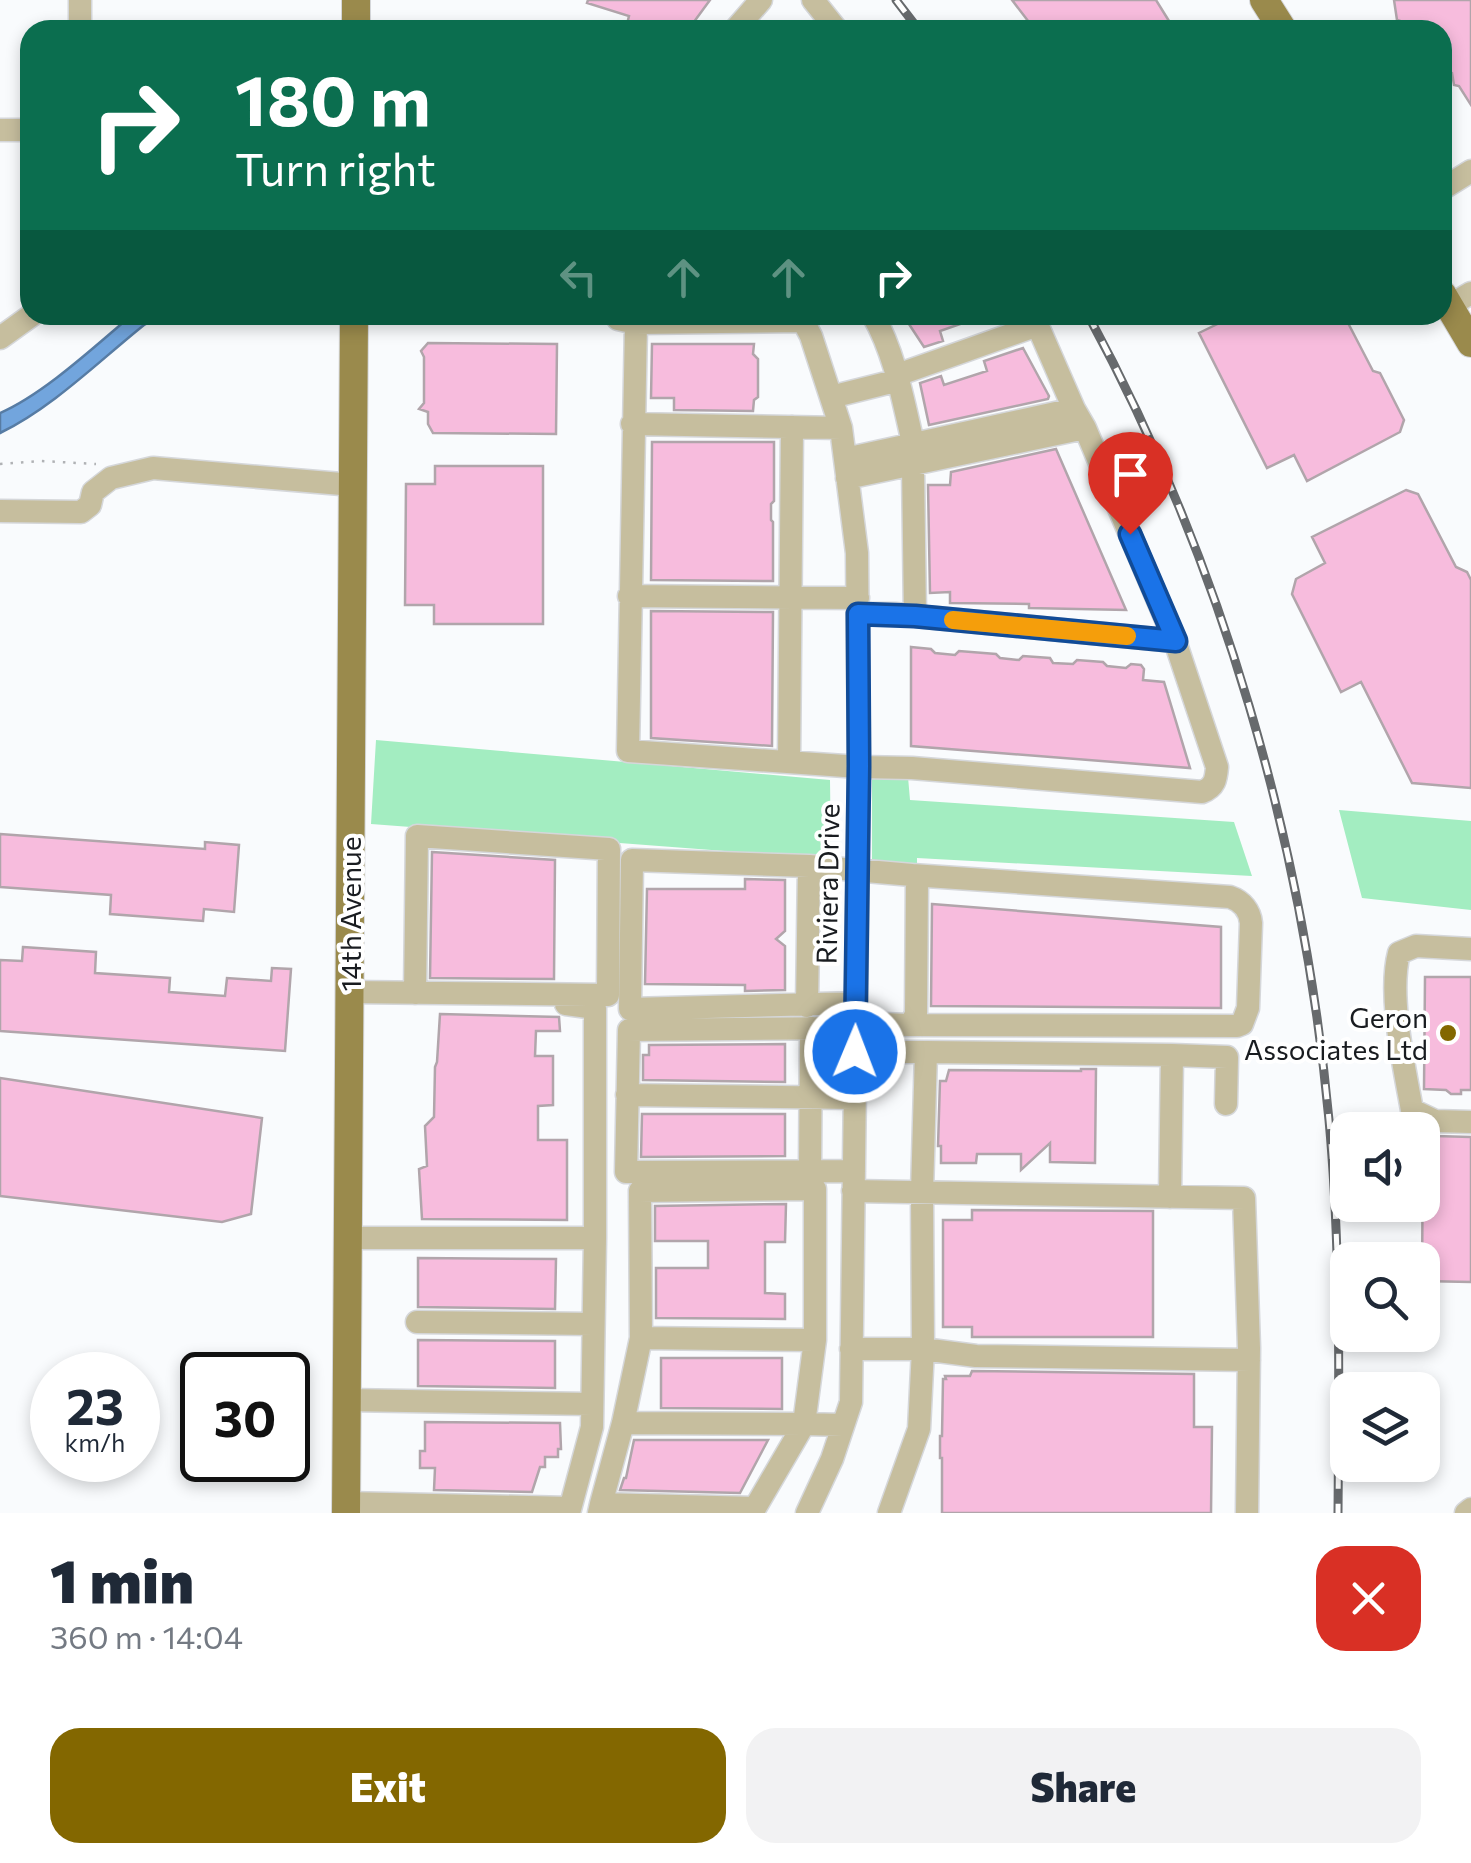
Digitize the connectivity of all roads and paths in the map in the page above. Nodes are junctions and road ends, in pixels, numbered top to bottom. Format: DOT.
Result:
graph roads {
  1 [pos="761,0"];
  2 [pos="813,0"];
  3 [pos="744,20"];
  4 [pos="828,20"];
  5 [pos="1454,298"];
  6 [pos="354,325"];
  7 [pos="626,325"];
  8 [pos="805,325"];
  9 [pos="879,325"];
  10 [pos="1024,325"];
  11 [pos="1038,325"];
  12 [pos="1471,343"];
  13 [pos="898,377"];
  14 [pos="831,397"];
  15 [pos="1080,419"];
  16 [pos="632,424"];
  17 [pos="792,427"];
  18 [pos="841,428"];
  19 [pos="913,454"];
  20 [pos="0,464"];
  21 [pos="97,464"];
  22 [pos="846,468"];
  23 [pos="353,485"];
  24 [pos="0,512"];
  25 [pos="630,596"];
  26 [pos="791,598"];
  27 [pos="858,606"];
  28 [pos="915,616"];
  29 [pos="1176,641"];
  30 [pos="790,762"];
  31 [pos="859,766"];
  32 [pos="809,866"];
  33 [pos="858,871"];
  34 [pos="912,875"];
  35 [pos="1471,950"];
  36 [pos="350,992"];
  37 [pos="416,998"];
  38 [pos="809,1017"];
  39 [pos="856,1018"];
  40 [pos="908,1025"];
  41 [pos="855,1052"];
  42 [pos="926,1052"];
  43 [pos="1172,1055"];
  44 [pos="628,1095"];
  45 [pos="811,1097"];
  46 [pos="854,1098"];
  47 [pos="1226,1104"];
  48 [pos="1471,1122"];
  49 [pos="810,1170"];
  50 [pos="854,1181"];
  51 [pos="922,1192"];
  52 [pos="1170,1197"];
  53 [pos="348,1238"];
  54 [pos="595,1238"];
  55 [pos="417,1322"];
  56 [pos="593,1324"];
  57 [pos="641,1338"];
  58 [pos="815,1340"];
  59 [pos="851,1349"];
  60 [pos="923,1349"];
  61 [pos="1249,1360"];
  62 [pos="347,1400"];
  63 [pos="591,1404"];
  64 [pos="622,1423"];
  65 [pos="804,1424"];
  66 [pos="843,1426"];
  67 [pos="346,1508"];
  68 [pos="600,1509"];
  69 [pos="570,1510"];
  70 [pos="754,1510"];
  71 [pos="807,1513"];
  72 [pos="889,1513"];
  73 [pos="1247,1513"];
  1 -- 3 [label="street"];
  2 -- 4 [label="street"];
  5 -- 12 [label="main road"];
  6 -- 23 [label="main road, 14th Avenue"];
  7 -- 16 [label="street"];
  8 -- 14 [label="street, Riviera Drive"];
  9 -- 13 [label="street"];
  10 -- 13 [label="street"];
  11 -- 15 [label="street"];
  13 -- 14 [label="street"];
  13 -- 19 [label="street"];
  14 -- 18 [label="street, Riviera Drive"];
  15 -- 19 [label="street"];
  15 -- 29 [label="street"];
  16 -- 17 [label="street"];
  16 -- 25 [label="street"];
  17 -- 18 [label="street"];
  17 -- 26 [label="street"];
  18 -- 22 [label="street, Riviera Drive"];
  19 -- 22 [label="street"];
  19 -- 28 [label="street"];
  20 -- 21 [label="path"];
  22 -- 27 [label="street, Riviera Drive"];
  23 -- 24 [label="street"];
  23 -- 36 [label="main road, 14th Avenue"];
  25 -- 26 [label="street"];
  25 -- 30 [label="street"];
  26 -- 27 [label="street"];
  26 -- 30 [label="street"];
  27 -- 28 [label="street"];
  27 -- 31 [label="street, Riviera Drive"];
  28 -- 29 [label="street"];
  29 -- 31 [label="street"];
  30 -- 31 [label="street"];
  31 -- 33 [label="street, Riviera Drive"];
  32 -- 33 [label="street"];
  32 -- 38 [label="street"];
  32 -- 38 [label="street"];
  33 -- 34 [label="street"];
  33 -- 39 [label="street, Riviera Drive"];
  34 -- 40 [label="street"];
  34 -- 40 [label="street"];
  35 -- 48 [label="street"];
  36 -- 37 [label="street"];
  36 -- 53 [label="main road, 14th Avenue"];
  37 -- 37 [label="street"];
  37 -- 54 [label="street"];
  38 -- 39 [label="street"];
  38 -- 44 [label="street"];
  38 -- 45 [label="street"];
  39 -- 40 [label="street"];
  39 -- 41 [label="street, Riviera Drive"];
  41 -- 42 [label="street"];
  41 -- 46 [label="street, Riviera Drive"];
  42 -- 43 [label="street"];
  42 -- 51 [label="street"];
  43 -- 47 [label="street"];
  43 -- 52 [label="street"];
  44 -- 45 [label="street"];
  44 -- 49 [label="street"];
  45 -- 46 [label="street"];
  45 -- 49 [label="street"];
  46 -- 50 [label="street, Riviera Drive"];
  49 -- 50 [label="street"];
  50 -- 51 [label="street"];
  50 -- 59 [label="street, Riviera Drive"];
  51 -- 52 [label="street"];
  51 -- 60 [label="street"];
  52 -- 61 [label="street"];
  53 -- 54 [label="street"];
  53 -- 62 [label="main road, 14th Avenue"];
  54 -- 56 [label="street"];
  55 -- 56 [label="street"];
  56 -- 63 [label="street"];
  57 -- 58 [label="street"];
  57 -- 58 [label="street"];
  57 -- 64 [label="street"];
  58 -- 65 [label="street"];
  59 -- 60 [label="street"];
  59 -- 66 [label="street, Riviera Drive"];
  60 -- 61 [label="street"];
  60 -- 72 [label="street"];
  61 -- 73 [label="street"];
  62 -- 63 [label="street"];
  62 -- 67 [label="main road, 14th Avenue"];
  63 -- 69 [label="street"];
  64 -- 65 [label="street"];
  64 -- 68 [label="street"];
  65 -- 66 [label="street"];
  65 -- 70 [label="street"];
  66 -- 71 [label="street, Riviera Drive"];
  67 -- 69 [label="street"];
  68 -- 70 [label="street"];
}
